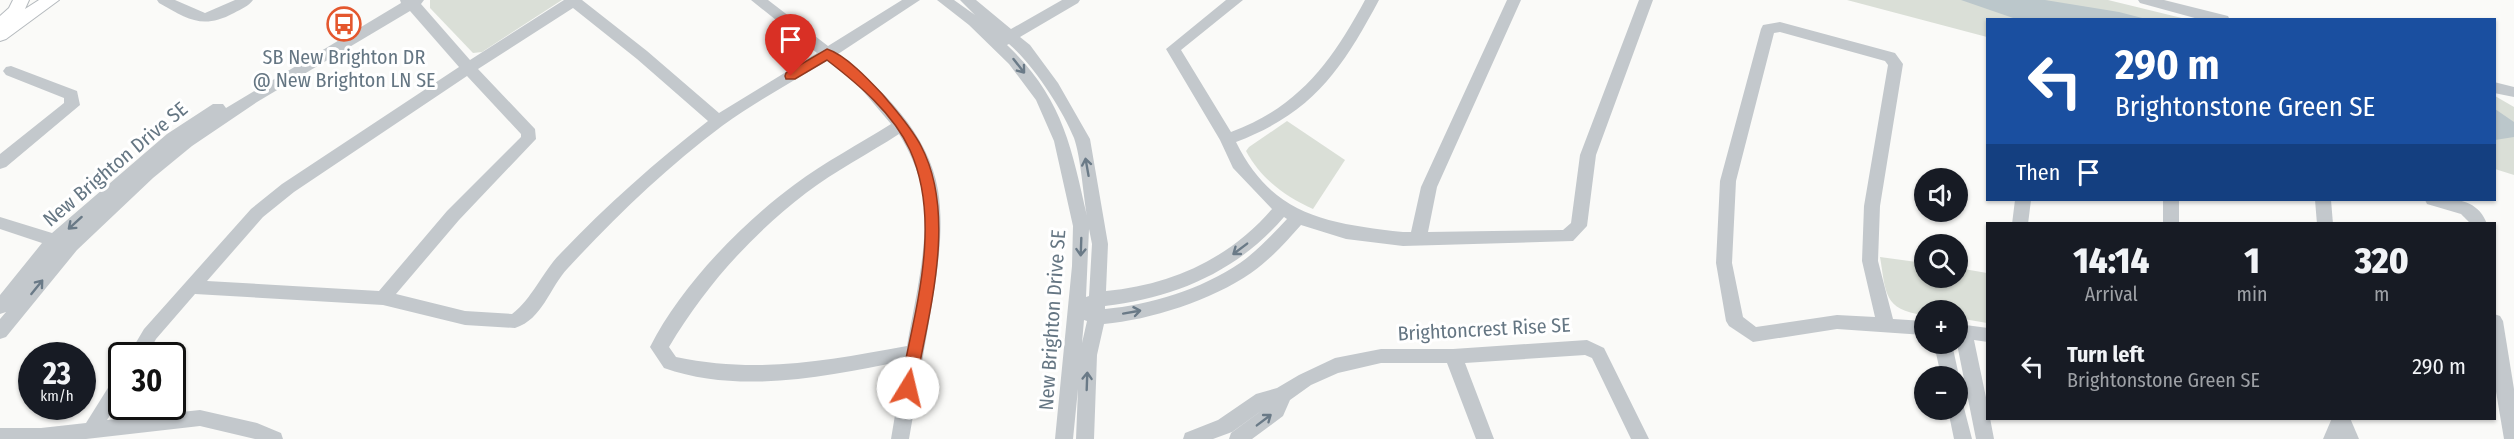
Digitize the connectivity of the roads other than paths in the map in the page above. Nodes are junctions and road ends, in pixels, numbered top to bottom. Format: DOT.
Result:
graph roads {
  1 [pos="19,0"];
  2 [pos="164,0"];
  3 [pos="246,0"];
  4 [pos="574,0"];
  5 [pos="758,0"];
  6 [pos="913,0"];
  7 [pos="944,0"];
  8 [pos="967,0"];
  9 [pos="1072,0"];
  10 [pos="1236,0"];
  11 [pos="1372,0"];
  12 [pos="1514,0"];
  13 [pos="1646,0"];
  14 [pos="2145,0"];
  15 [pos="408,1"];
  16 [pos="42,2"];
  17 [pos="0,12"];
  18 [pos="2215,18"];
  19 [pos="0,25"];
  20 [pos="0,35"];
  21 [pos="1005,40"];
  22 [pos="827,54"];
  23 [pos="468,68"];
  24 [pos="11,71"];
  25 [pos="2496,88"];
  26 [pos="2514,92"];
  27 [pos="718,121"];
  28 [pos="902,125"];
  29 [pos="1227,139"];
  30 [pos="0,163"];
  31 [pos="2023,201"];
  32 [pos="2171,201"];
  33 [pos="2323,201"];
  34 [pos="2437,201"];
  35 [pos="1282,209"];
  36 [pos="1298,218"];
  37 [pos="2020,222"];
  38 [pos="2171,222"];
  39 [pos="2325,222"];
  40 [pos="2479,222"];
  41 [pos="0,223"];
  42 [pos="1418,239"];
  43 [pos="54,242"];
  44 [pos="71,245"];
  45 [pos="191,287"];
  46 [pos="383,298"];
  47 [pos="1096,299"];
  48 [pos="0,307"];
  49 [pos="1076,308"];
  50 [pos="1096,318"];
  51 [pos="1886,325"];
  52 [pos="1914,327"];
  53 [pos="0,332"];
  54 [pos="1968,332"];
  55 [pos="2496,333"];
  56 [pos="1986,335"];
  57 [pos="145,342"];
  58 [pos="913,352"];
  59 [pos="1965,354"];
  60 [pos="1453,356"];
  61 [pos="108,403"];
  62 [pos="1959,420"];
  63 [pos="2341,420"];
  64 [pos="2341,420"];
  65 [pos="92,429"];
  66 [pos="1232,435"];
  67 [pos="0,436"];
  68 [pos="274,439"];
  69 [pos="900,439"];
  70 [pos="1064,439"];
  71 [pos="1084,439"];
  72 [pos="1192,439"];
  73 [pos="1485,439"];
  74 [pos="1640,439"];
  75 [pos="1963,439"];
  76 [pos="1985,439"];
  77 [pos="2332,439"];
  78 [pos="2350,439"];
  79 [pos="2513,439"];
  1 -- 17 [label="main road"];
  1 -- 19 [label="main road"];
  2 -- 3 [label="street"];
  4 -- 23 [label="street"];
  4 -- 27 [label="street"];
  5 -- 22 [label="street"];
  6 -- 22 [label="street"];
  7 -- 21 [label="street, New Brighton Drive SE"];
  8 -- 21 [label="street, New Brighton Drive SE"];
  9 -- 21 [label="street"];
  10 -- 29 [label="street"];
  11 -- 29 [label="street"];
  12 -- 42 [label="street"];
  13 -- 42 [label="street"];
  14 -- 18 [label="street"];
  15 -- 23 [label="street"];
  15 -- 43 [label="street, New Brighton Drive SE, one-way"];
  15 -- 44 [label="street, New Brighton Drive SE"];
  16 -- 20 [label="main road"];
  47 -- 21 [label="street, New Brighton Drive SE, one-way"];
  21 -- 49 [label="street, New Brighton Drive SE, one-way"];
  22 -- 27 [label="street"];
  22 -- 28 [label="street"];
  23 -- 45 [label="street"];
  23 -- 46 [label="street"];
  24 -- 30 [label="street"];
  25 -- 26 [label="street"];
  27 -- 46 [label="street"];
  28 -- 58 [label="street"];
  28 -- 58 [label="street"];
  29 -- 35 [label="street"];
  31 -- 37 [label="street"];
  32 -- 38 [label="street"];
  33 -- 39 [label="street"];
  34 -- 40 [label="street"];
  35 -- 36 [label="street"];
  35 -- 47 [label="street, one-way"];
  36 -- 42 [label="street"];
  50 -- 36 [label="street, one-way"];
  41 -- 43 [label="street"];
  43 -- 44 [label="street"];
  43 -- 48 [label="street, New Brighton Drive SE"];
  53 -- 44 [label="street, New Brighton Drive SE, one-way"];
  45 -- 46 [label="street"];
  45 -- 57 [label="street"];
  47 -- 49 [label="street"];
  47 -- 50 [label="street, New Brighton Drive SE"];
  49 -- 50 [label="street"];
  49 -- 70 [label="street, New Brighton Drive SE"];
  71 -- 50 [label="street, New Brighton Drive SE, one-way"];
  51 -- 51 [label="street"];
  51 -- 52 [label="street"];
  54 -- 56 [label="street"];
  55 -- 79 [label="street"];
  58 -- 69 [label="street"];
  59 -- 76 [label="street"];
  60 -- 66 [label="street, Brightoncrest Rise SE"];
  60 -- 73 [label="street"];
  60 -- 74 [label="street, Brightoncrest Rise SE"];
  61 -- 65 [label="street"];
  62 -- 75 [label="street"];
  63 -- 77 [label="street"];
  64 -- 78 [label="street"];
  65 -- 67 [label="street"];
  65 -- 68 [label="street"];
  66 -- 72 [label="street, Brightoncrest Rise SE"];
}
